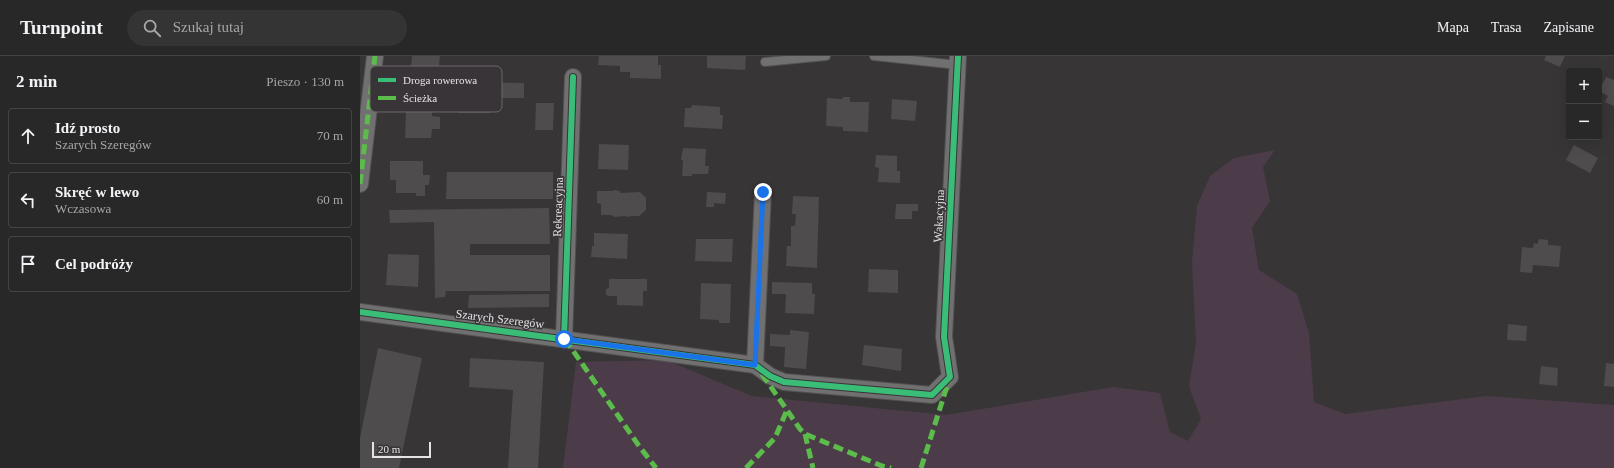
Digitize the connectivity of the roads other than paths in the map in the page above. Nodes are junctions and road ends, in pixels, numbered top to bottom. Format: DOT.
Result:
graph roads {
  1 [pos="375,56"];
  2 [pos="826,56"];
  3 [pos="874,56"];
  4 [pos="958,61"];
  5 [pos="765,62"];
  6 [pos="374,66"];
  7 [pos="573,77"];
  8 [pos="370,99"];
  9 [pos="360,184"];
  10 [pos="763,192"];
  11 [pos="360,312"];
  12 [pos="564,339"];
  13 [pos="755,365"];
  1 -- 6 [label="street"];
  2 -- 5 [label="lane"];
  3 -- 4 [label="lane"];
  4 -- 13 [label="street, Wakacyjna"];
  7 -- 12 [label="street, Rekreacyjna"];
  8 -- 9 [label="street"];
  10 -- 13 [label="street"];
  11 -- 12 [label="street, Szarych Szeregów"];
  12 -- 13 [label="street, Szarych Szeregów"];
}
